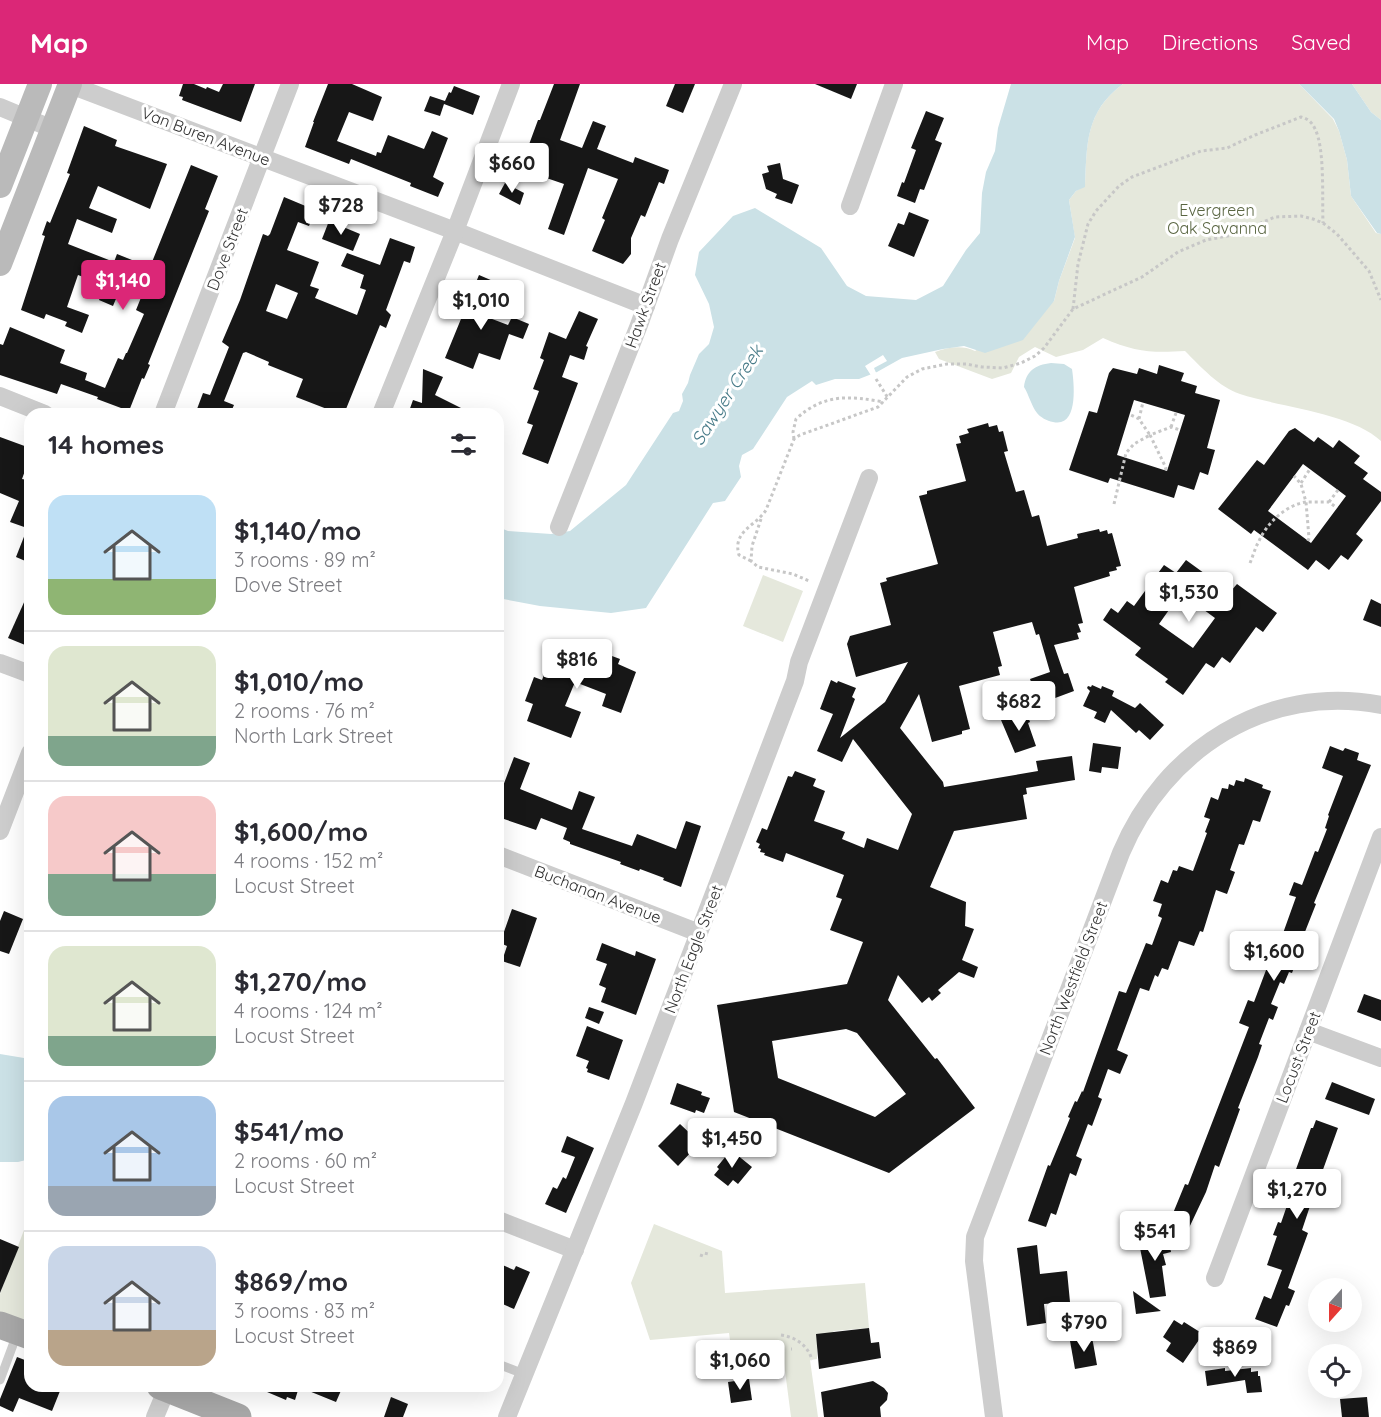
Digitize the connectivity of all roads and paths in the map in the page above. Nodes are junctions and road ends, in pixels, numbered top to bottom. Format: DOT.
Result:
graph roads {
  1 [pos="40,84"];
  2 [pos="69,84"];
  3 [pos="290,84"];
  4 [pos="511,84"];
  5 [pos="734,84"];
  6 [pos="894,84"];
  7 [pos="0,107"];
  8 [pos="27,118"];
  9 [pos="53,129"];
  10 [pos="262,158"];
  11 [pos="0,186"];
  12 [pos="850,206"];
  13 [pos="1323,223"];
  14 [pos="455,231"];
  15 [pos="0,264"];
  16 [pos="1381,300"];
  17 [pos="646,306"];
  18 [pos="1072,309"];
  19 [pos="876,379"];
  20 [pos="0,396"];
  21 [pos="888,398"];
  22 [pos="884,402"];
  23 [pos="1143,402"];
  24 [pos="30,408"];
  25 [pos="165,408"];
  26 [pos="383,408"];
  27 [pos="1176,412"];
  28 [pos="1129,414"];
  29 [pos="1139,419"];
  30 [pos="1171,427"];
  31 [pos="1180,430"];
  32 [pos="1150,435"];
  33 [pos="794,439"];
  34 [pos="1310,469"];
  35 [pos="1165,470"];
  36 [pos="1294,476"];
  37 [pos="869,478"];
  38 [pos="1301,484"];
  39 [pos="1338,490"];
  40 [pos="1306,501"];
  41 [pos="1329,502"];
  42 [pos="1114,504"];
  43 [pos="1337,508"];
  44 [pos="762,517"];
  45 [pos="559,527"];
  46 [pos="1308,541"];
  47 [pos="751,561"];
  48 [pos="1250,563"];
  49 [pos="809,580"];
  50 [pos="0,663"];
  51 [pos="24,672"];
  52 [pos="1381,705"];
  53 [pos="24,769"];
  54 [pos="0,831"];
  55 [pos="1381,837"];
  56 [pos="504,857"];
  57 [pos="699,933"];
  58 [pos="1308,1031"];
  59 [pos="1381,1058"];
  60 [pos="504,1222"];
  61 [pos="575,1250"];
  62 [pos="1215,1278"];
  63 [pos="16,1331"];
  64 [pos="781,1335"];
  65 [pos="812,1360"];
  66 [pos="504,1366"];
  67 [pos="524,1374"];
  68 [pos="0,1380"];
  69 [pos="163,1392"];
  70 [pos="177,1392"];
  71 [pos="155,1417"];
  72 [pos="238,1417"];
  73 [pos="507,1417"];
  74 [pos="994,1417"];
  1 -- 8 [label="street"];
  2 -- 9 [label="street"];
  2 -- 10 [label="street, Van Buren Avenue"];
  3 -- 10 [label="street, Dove Street"];
  4 -- 14 [label="street"];
  5 -- 17 [label="street, Hawk Street"];
  6 -- 12 [label="street"];
  7 -- 8 [label="street"];
  8 -- 9 [label="street"];
  8 -- 11 [label="street"];
  9 -- 15 [label="street"];
  10 -- 14 [label="street, Van Buren Avenue"];
  10 -- 25 [label="street, Dove Street"];
  13 -- 16 [label="path"];
  13 -- 18 [label="path"];
  13 -- 18 [label="path"];
  14 -- 17 [label="street, Van Buren Avenue"];
  14 -- 26 [label="street"];
  17 -- 45 [label="street, Hawk Street"];
  18 -- 21 [label="path"];
  19 -- 21 [label="path"];
  20 -- 24 [label="street"];
  21 -- 22 [label="path"];
  22 -- 33 [label="path"];
  22 -- 33 [label="path"];
  23 -- 29 [label="path"];
  27 -- 30 [label="path"];
  28 -- 29 [label="path"];
  29 -- 32 [label="path"];
  30 -- 31 [label="path"];
  30 -- 32 [label="path"];
  32 -- 35 [label="path"];
  32 -- 42 [label="path"];
  33 -- 44 [label="path"];
  34 -- 38 [label="path"];
  36 -- 38 [label="path"];
  37 -- 57 [label="street, North Eagle Street"];
  38 -- 40 [label="path"];
  39 -- 41 [label="path"];
  40 -- 41 [label="path"];
  40 -- 46 [label="path"];
  40 -- 48 [label="path"];
  41 -- 43 [label="path"];
  44 -- 47 [label="path"];
  44 -- 47 [label="path"];
  47 -- 49 [label="path"];
  50 -- 51 [label="street"];
  52 -- 74 [label="street, North Westfield Street"];
  53 -- 54 [label="street"];
  55 -- 58 [label="street, Locust Street"];
  56 -- 57 [label="street, Buchanan Avenue"];
  57 -- 61 [label="street, North Eagle Street"];
  58 -- 59 [label="street"];
  58 -- 62 [label="street, Locust Street"];
  60 -- 61 [label="street"];
  61 -- 67 [label="street, North Eagle Street"];
  63 -- 68 [label="lane"];
  64 -- 65 [label="path"];
  66 -- 67 [label="lane"];
  67 -- 73 [label="street, North Eagle Street"];
  69 -- 71 [label="street"];
  70 -- 72 [label="main road"];
}
